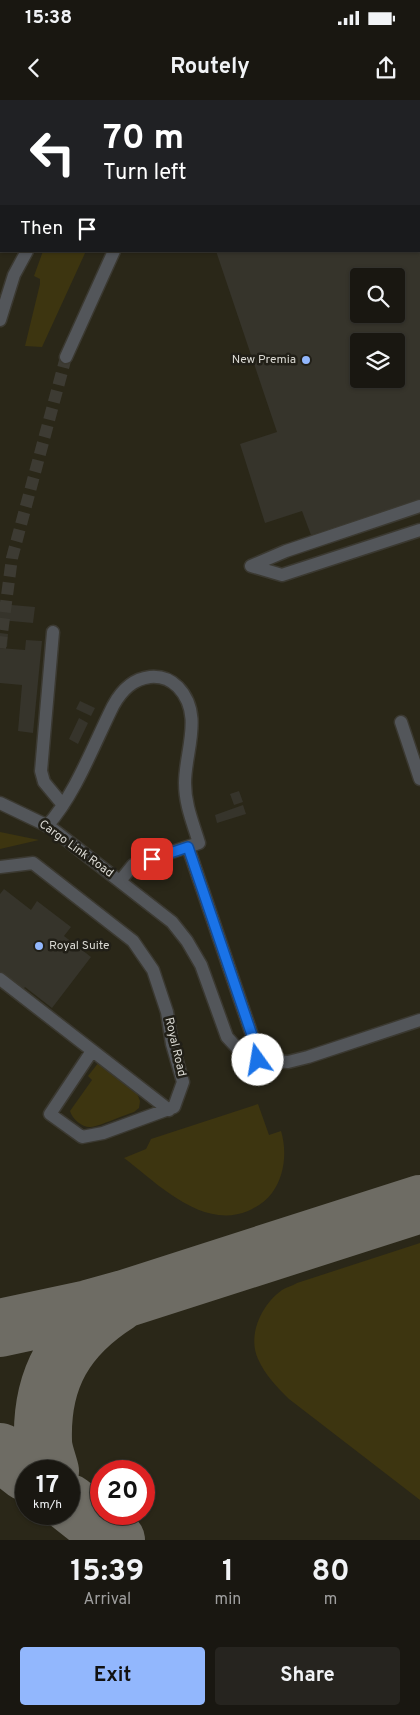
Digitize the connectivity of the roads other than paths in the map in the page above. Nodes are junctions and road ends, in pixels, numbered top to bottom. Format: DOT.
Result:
graph roads {
  1 [pos="26,252"];
  2 [pos="114,252"];
  3 [pos="0,320"];
  4 [pos="66,357"];
  5 [pos="420,506"];
  6 [pos="420,530"];
  7 [pos="52,632"];
  8 [pos="402,722"];
  9 [pos="420,779"];
  10 [pos="0,803"];
  11 [pos="63,805"];
  12 [pos="47,826"];
  13 [pos="188,847"];
  14 [pos="0,868"];
  15 [pos="120,881"];
  16 [pos="0,979"];
  17 [pos="420,1020"];
  18 [pos="92,1051"];
  19 [pos="258,1060"];
  20 [pos="169,1110"];
  1 -- 3 [label="lane"];
  2 -- 4 [label="lane"];
  5 -- 6 [label="lane"];
  7 -- 11 [label="lane"];
  8 -- 9 [label="lane"];
  10 -- 12 [label="lane, Cargo Link Road"];
  11 -- 12 [label="lane"];
  11 -- 13 [label="lane"];
  12 -- 15 [label="lane, Cargo Link Road"];
  13 -- 15 [label="lane"];
  13 -- 19 [label="lane"];
  14 -- 20 [label="lane, Royal Road"];
  15 -- 19 [label="lane, Cargo Link Road"];
  16 -- 18 [label="lane"];
  17 -- 19 [label="lane"];
  18 -- 20 [label="lane"];
  18 -- 20 [label="lane"];
}
